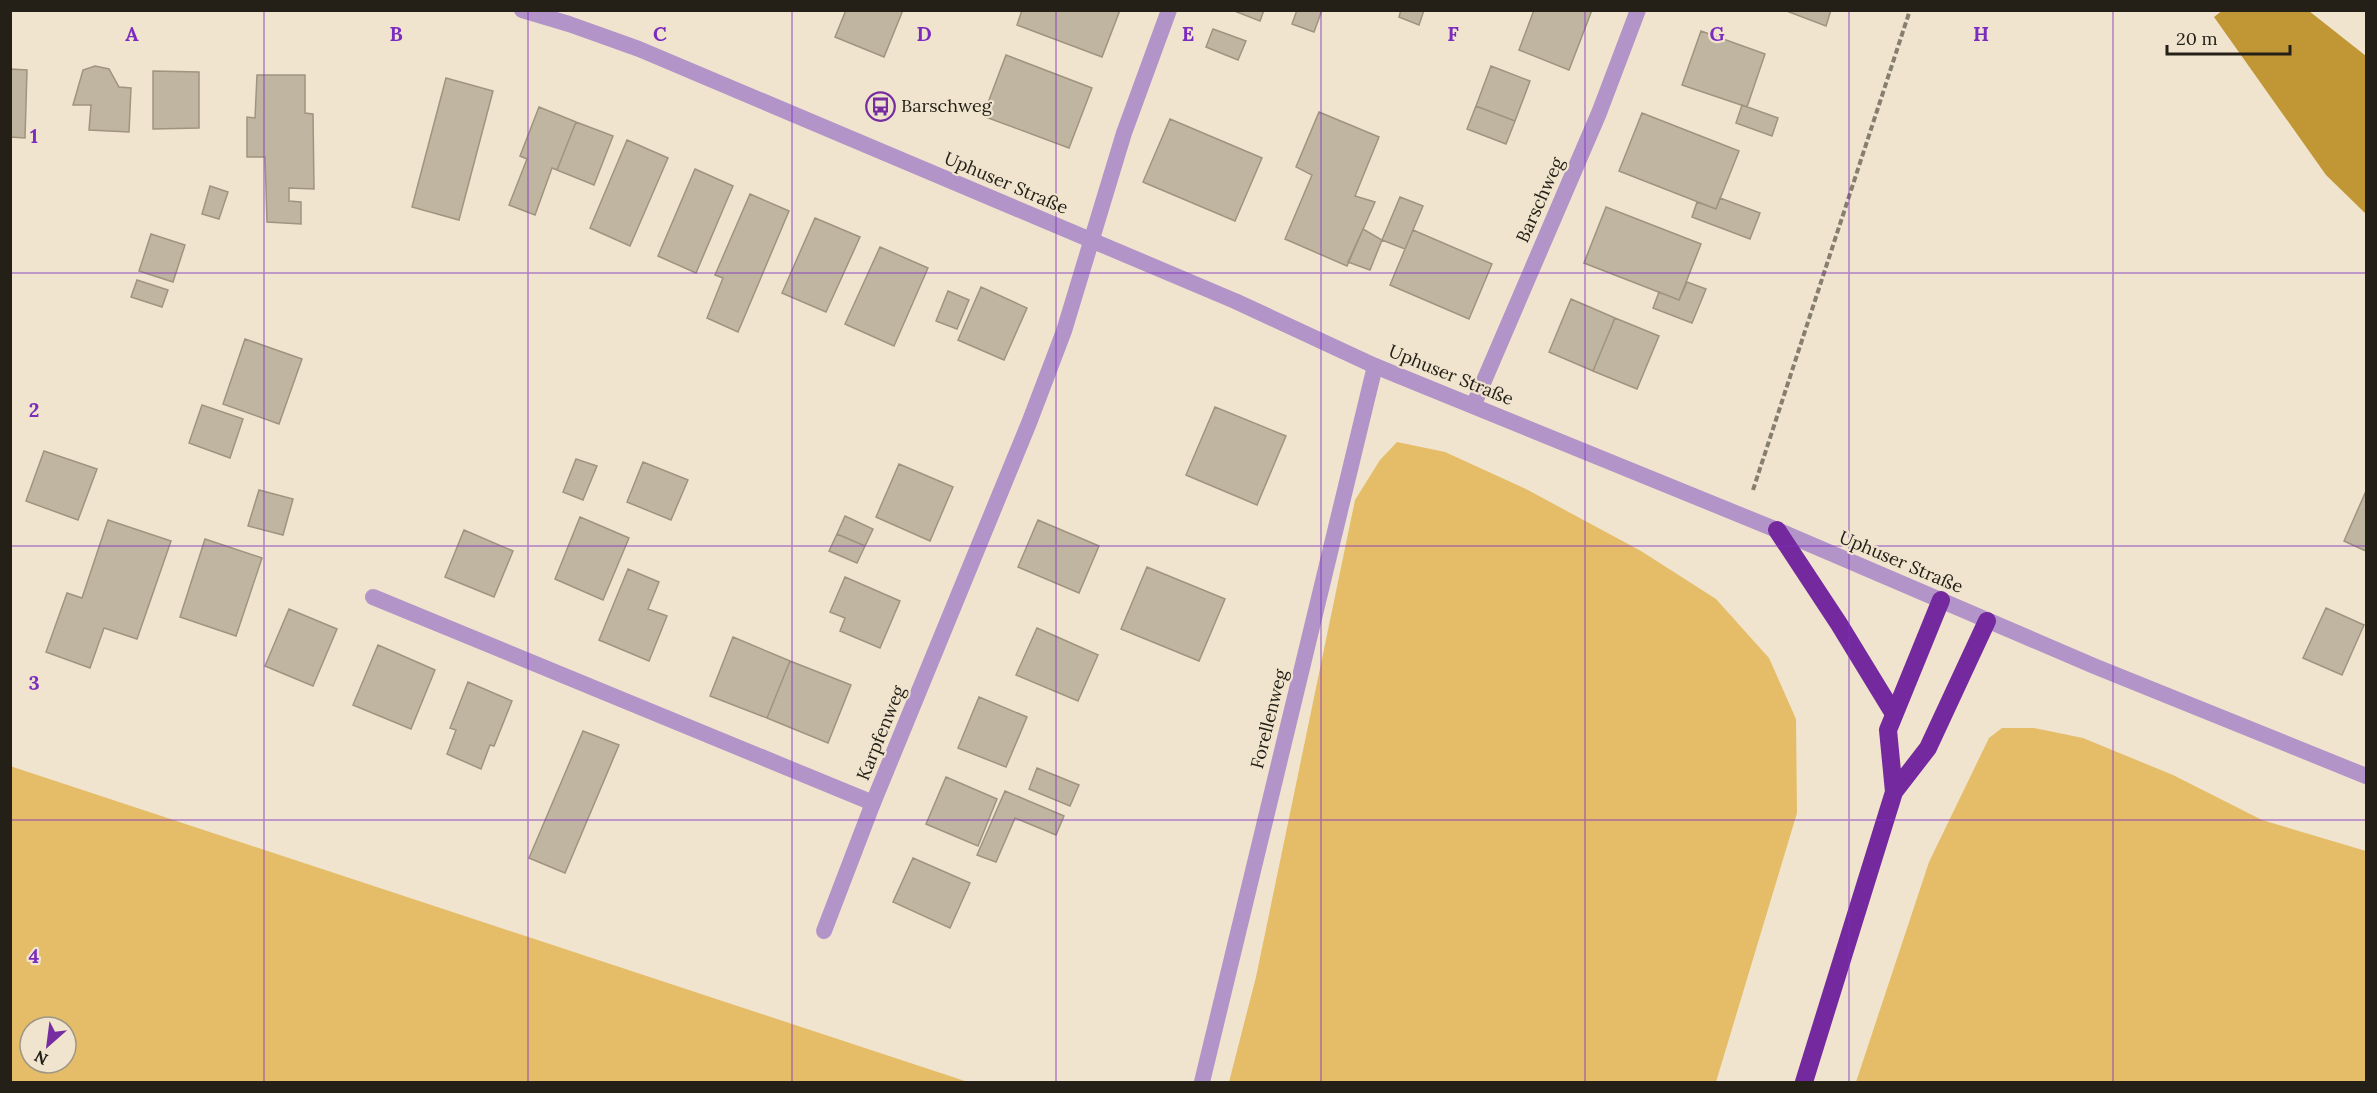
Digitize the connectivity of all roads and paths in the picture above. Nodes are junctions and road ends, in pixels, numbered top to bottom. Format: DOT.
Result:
graph roads {
  1 [pos="522,10"];
  2 [pos="1169,10"];
  3 [pos="1638,10"];
  4 [pos="1910,10"];
  5 [pos="1090,240"];
  6 [pos="1375,366"];
  7 [pos="1474,404"];
  8 [pos="1745,517"];
  9 [pos="1777,530"];
  10 [pos="373,597"];
  11 [pos="1941,600"];
  12 [pos="1987,621"];
  13 [pos="1894,714"];
  14 [pos="2367,776"];
  15 [pos="1894,792"];
  16 [pos="873,802"];
  17 [pos="824,931"];
  18 [pos="1202,1083"];
  19 [pos="1804,1083"];
  1 -- 5 [label="street, Uphuser Straße"];
  2 -- 5 [label="street"];
  3 -- 7 [label="street, Barschweg"];
  4 -- 8 [label="path"];
  5 -- 6 [label="street, Uphuser Straße"];
  5 -- 16 [label="street, Karpfenweg"];
  6 -- 7 [label="street, Uphuser Straße"];
  6 -- 18 [label="street, Forellenweg"];
  7 -- 8 [label="street, Uphuser Straße"];
  8 -- 9 [label="street, Uphuser Straße"];
  9 -- 11 [label="street, Uphuser Straße"];
  9 -- 13 [label="highway"];
  10 -- 16 [label="street, Karpfenweg"];
  11 -- 12 [label="street, Uphuser Straße"];
  11 -- 13 [label="highway"];
  12 -- 14 [label="street, Uphuser Straße"];
  12 -- 15 [label="highway"];
  13 -- 15 [label="highway"];
  15 -- 19 [label="highway"];
  16 -- 17 [label="street"];
}
